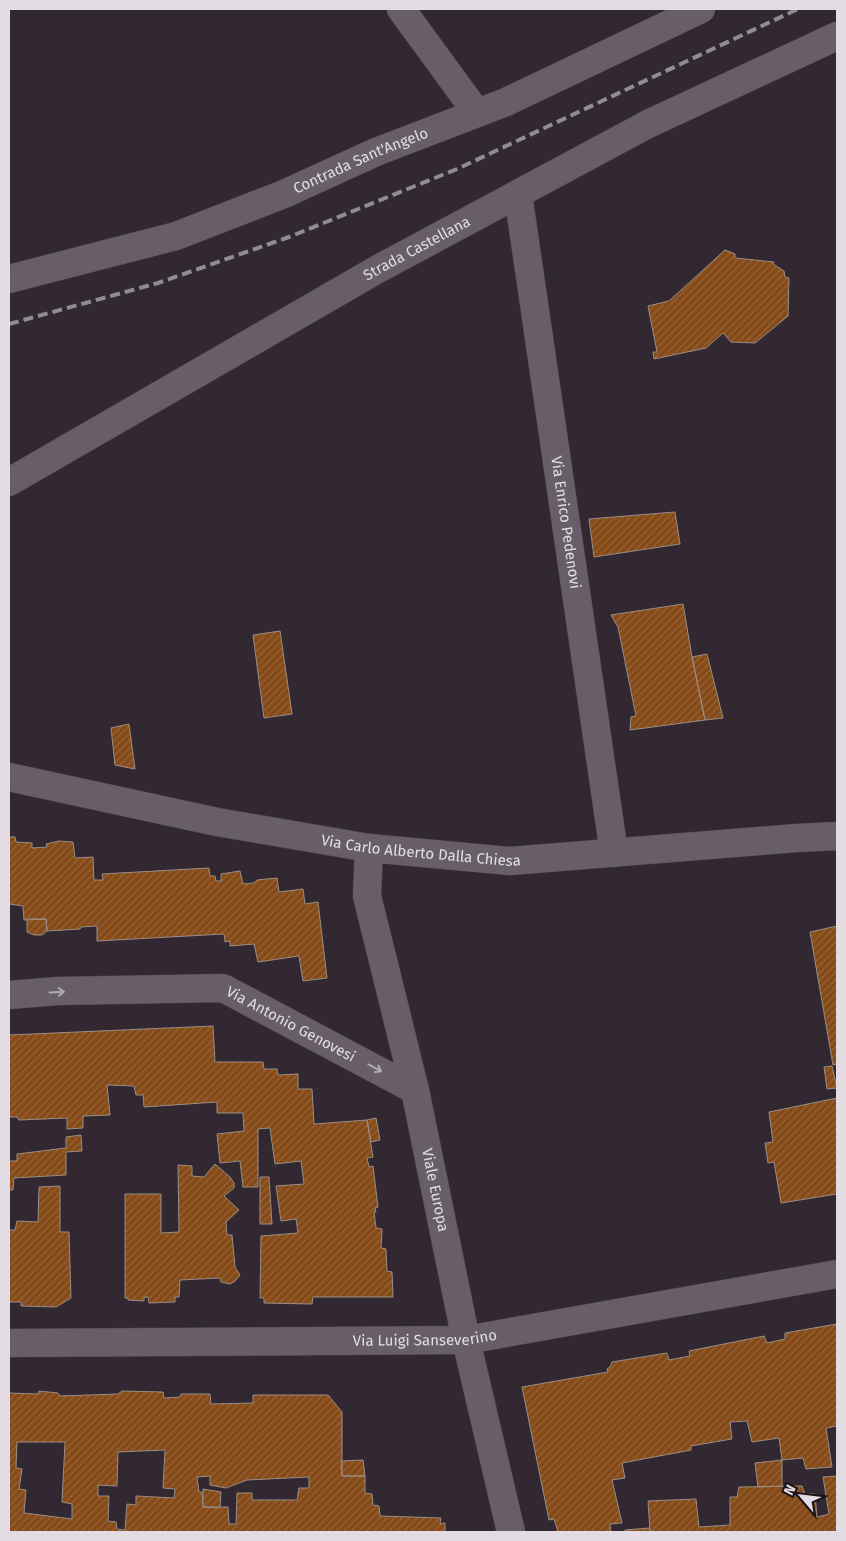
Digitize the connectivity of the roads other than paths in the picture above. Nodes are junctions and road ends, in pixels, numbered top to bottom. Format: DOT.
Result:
graph roads {
  1 [pos="401,9"];
  2 [pos="701,9"];
  3 [pos="837,36"];
  4 [pos="477,113"];
  5 [pos="518,194"];
  6 [pos="9,279"];
  7 [pos="9,482"];
  8 [pos="9,777"];
  9 [pos="837,836"];
  10 [pos="369,848"];
  11 [pos="614,853"];
  12 [pos="9,995"];
  13 [pos="415,1090"];
  14 [pos="837,1274"];
  15 [pos="466,1340"];
  16 [pos="9,1343"];
  17 [pos="511,1532"];
  1 -- 4 [label="street"];
  2 -- 4 [label="street, Contrada Sant'Angelo"];
  3 -- 5 [label="street, Strada Castellana"];
  4 -- 6 [label="street, Contrada Sant'Angelo"];
  5 -- 7 [label="street, Strada Castellana"];
  5 -- 11 [label="street, Via Enrico Pedenovi"];
  8 -- 10 [label="street, Via Carlo Alberto Dalla Chiesa"];
  9 -- 11 [label="street, Via Carlo Alberto Dalla Chiesa"];
  10 -- 11 [label="street, Via Carlo Alberto Dalla Chiesa"];
  10 -- 13 [label="street, Viale Europa"];
  12 -- 13 [label="street, Via Antonio Genovesi, one-way"];
  13 -- 15 [label="street, Viale Europa"];
  14 -- 15 [label="street, Via Luigi Sanseverino"];
  15 -- 16 [label="street, Via Luigi Sanseverino"];
  15 -- 17 [label="street, Viale Europa"];
}
